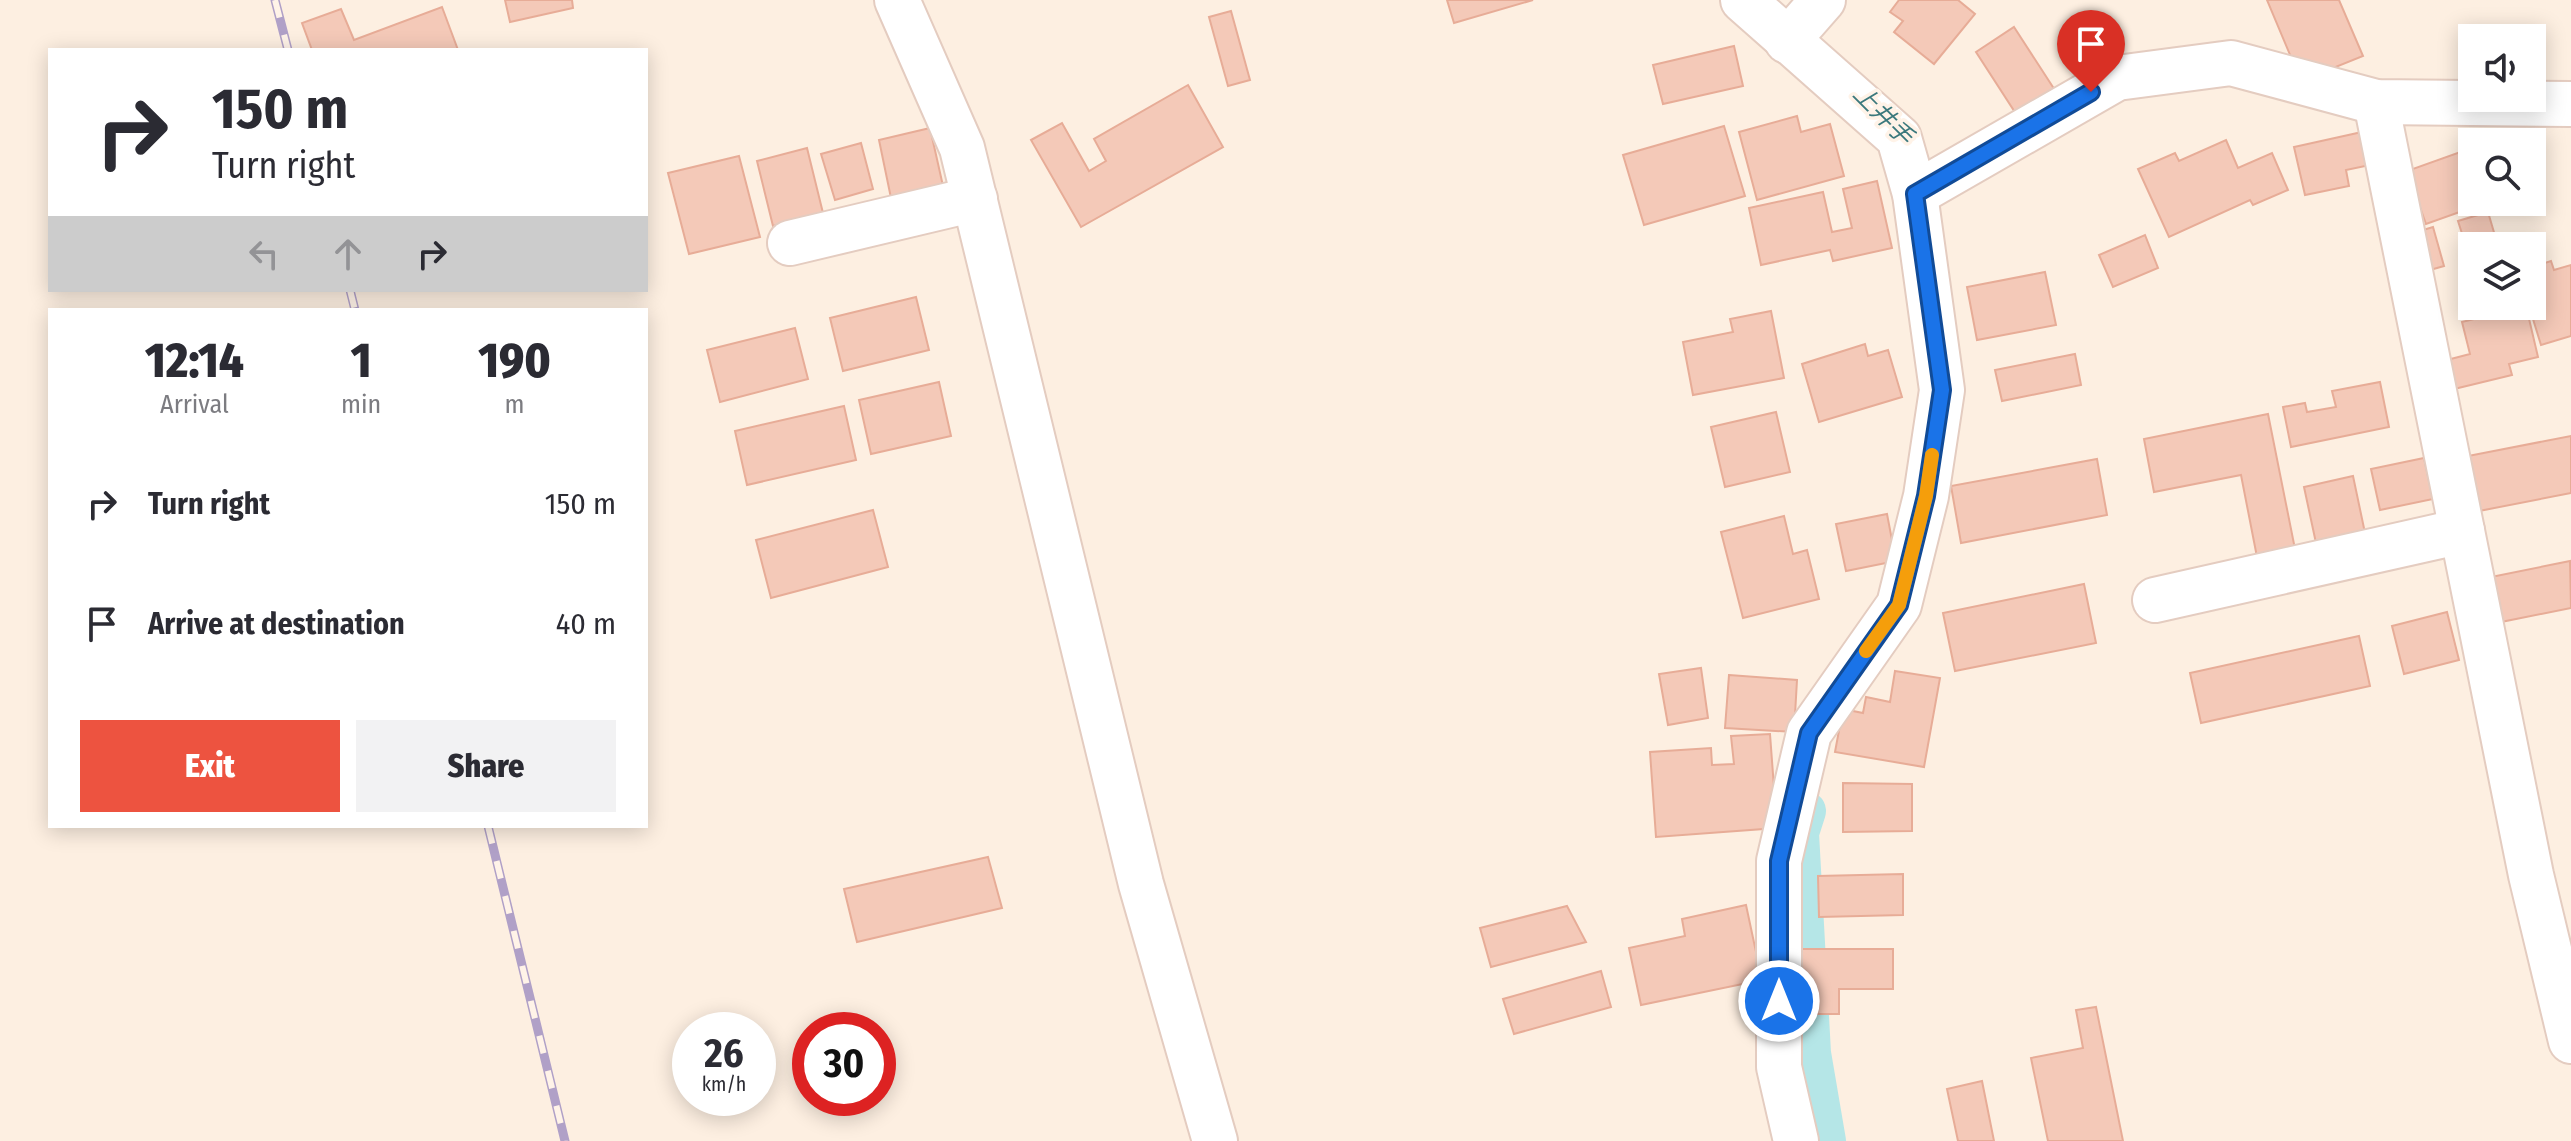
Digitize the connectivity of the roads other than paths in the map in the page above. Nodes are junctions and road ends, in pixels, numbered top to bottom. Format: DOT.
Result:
graph roads {
  1 [pos="897,0"];
  2 [pos="1743,0"];
  3 [pos="1823,0"];
  4 [pos="1787,41"];
  5 [pos="2376,102"];
  6 [pos="2571,104"];
  7 [pos="1915,194"];
  8 [pos="975,199"];
  9 [pos="790,243"];
  10 [pos="2462,531"];
  11 [pos="2155,600"];
  12 [pos="2571,1041"];
  13 [pos="1215,1141"];
  14 [pos="1796,1141"];
  1 -- 8 [label="street"];
  2 -- 4 [label="street"];
  3 -- 4 [label="street"];
  4 -- 7 [label="street"];
  5 -- 6 [label="street"];
  5 -- 7 [label="street"];
  5 -- 10 [label="street"];
  7 -- 14 [label="street"];
  8 -- 9 [label="street"];
  8 -- 13 [label="street"];
  10 -- 11 [label="street"];
  10 -- 12 [label="street"];
}
